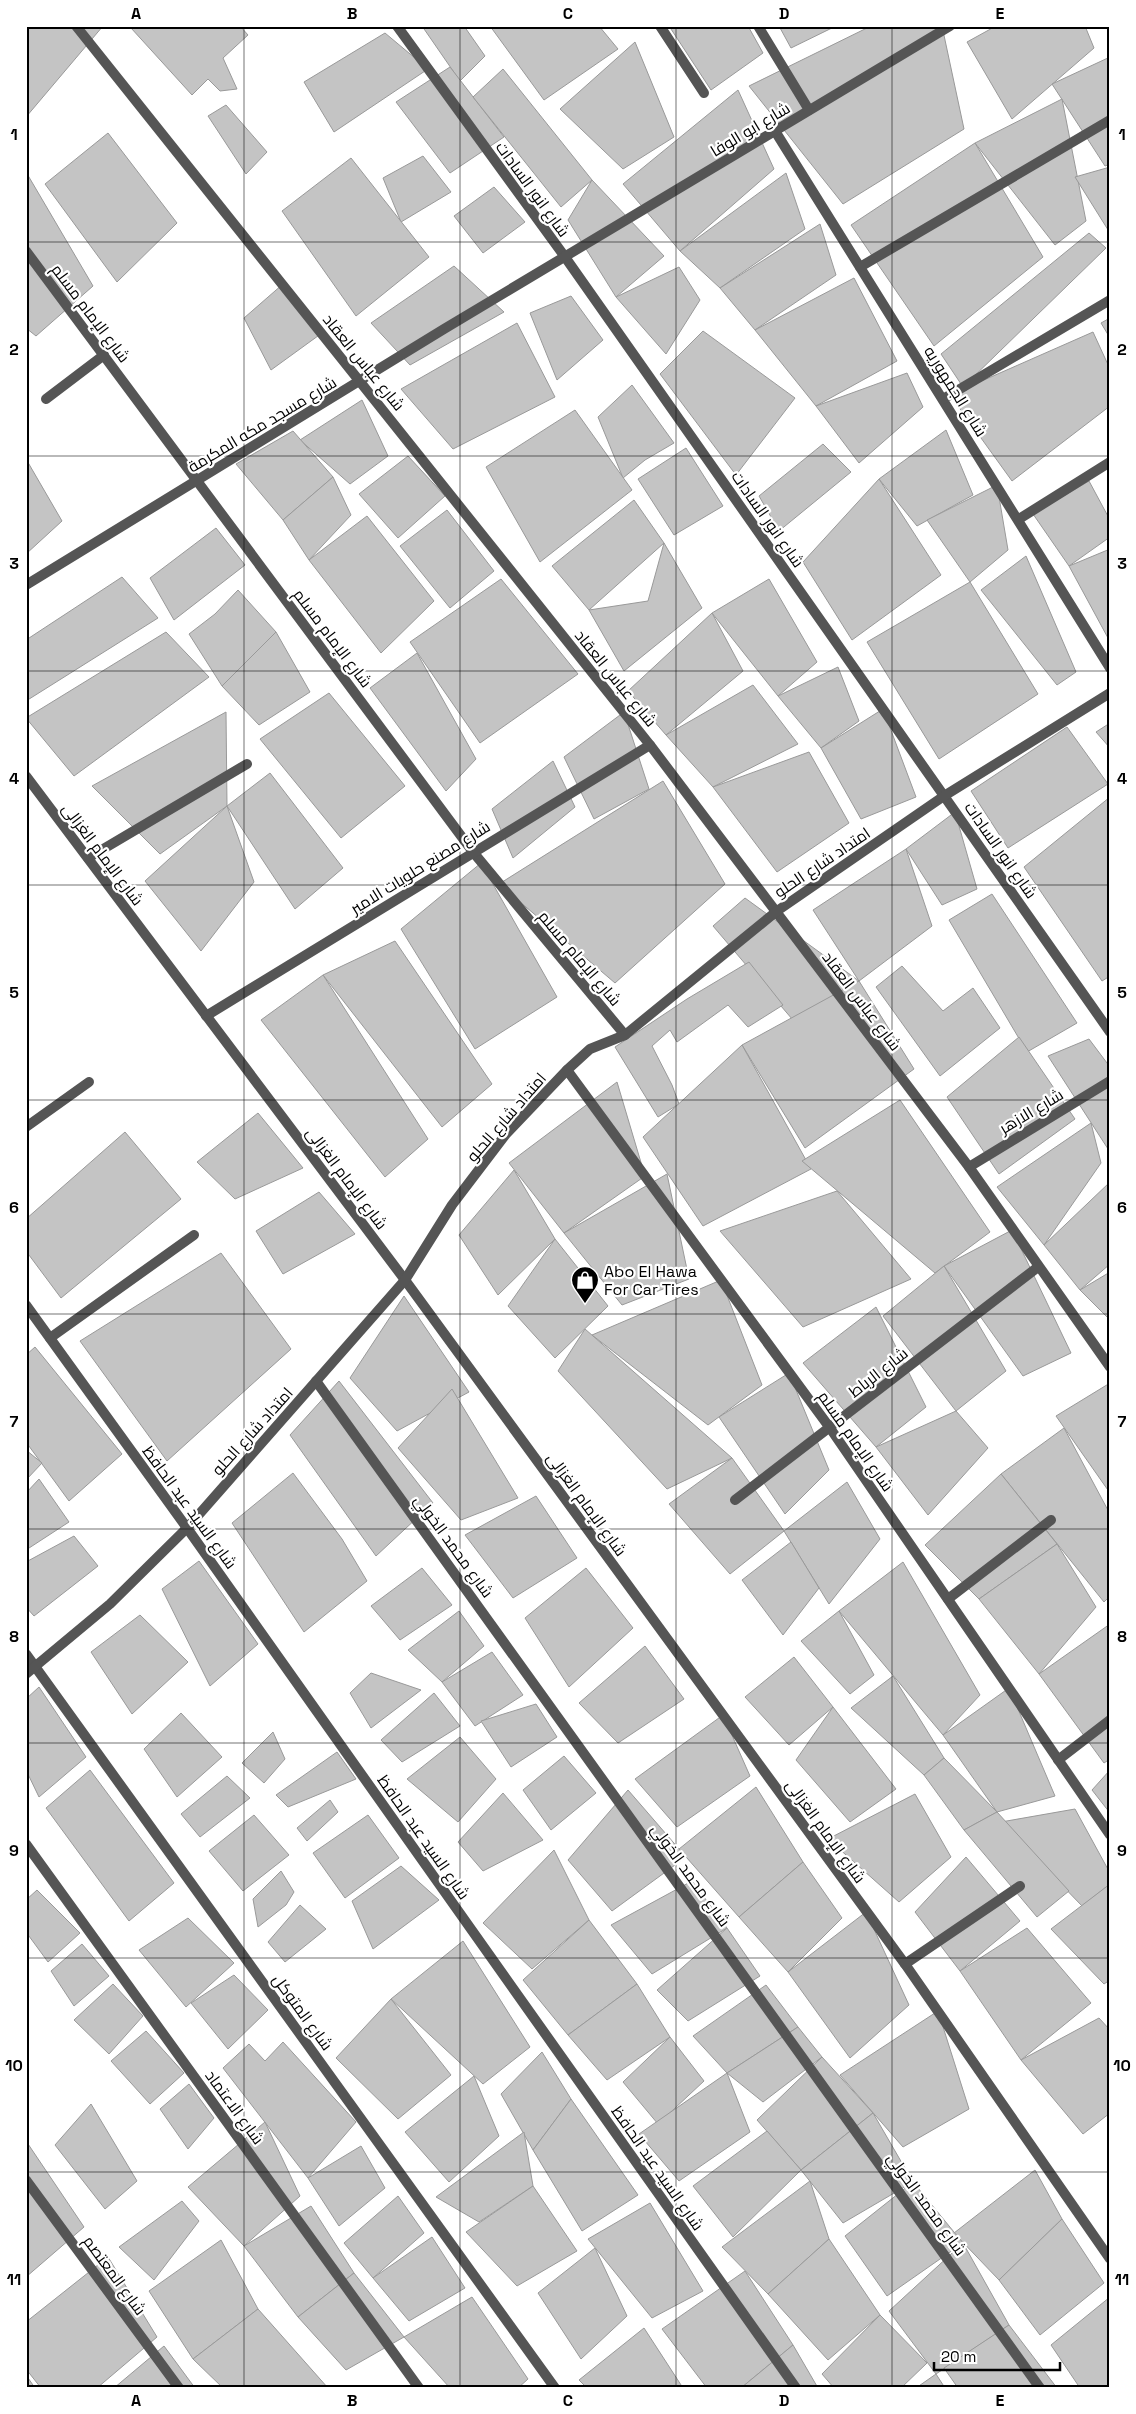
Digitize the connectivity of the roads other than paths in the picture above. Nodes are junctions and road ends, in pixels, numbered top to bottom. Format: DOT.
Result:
graph roads {
  1 [pos="76,26"];
  2 [pos="397,26"];
  3 [pos="660,26"];
  4 [pos="758,26"];
  5 [pos="950,26"];
  6 [pos="704,93"];
  7 [pos="809,110"];
  8 [pos="1110,120"];
  9 [pos="775,131"];
  10 [pos="26,251"];
  11 [pos="565,257"];
  12 [pos="860,267"];
  13 [pos="1110,300"];
  14 [pos="104,355"];
  15 [pos="360,382"];
  16 [pos="46,399"];
  17 [pos="943,399"];
  18 [pos="1110,462"];
  19 [pos="197,481"];
  20 [pos="1019,519"];
  21 [pos="26,585"];
  22 [pos="1110,668"];
  23 [pos="1110,693"];
  24 [pos="650,744"];
  25 [pos="247,764"];
  26 [pos="26,776"];
  27 [pos="944,796"];
  28 [pos="473,852"];
  29 [pos="88,858"];
  30 [pos="777,911"];
  31 [pos="206,1016"];
  32 [pos="1110,1032"];
  33 [pos="625,1035"];
  34 [pos="567,1070"];
  35 [pos="1110,1081"];
  36 [pos="89,1082"];
  37 [pos="26,1127"];
  38 [pos="969,1167"];
  39 [pos="194,1236"];
  40 [pos="1038,1267"];
  41 [pos="405,1280"];
  42 [pos="26,1305"];
  43 [pos="50,1338"];
  44 [pos="1110,1367"];
  45 [pos="316,1381"];
  46 [pos="830,1428"];
  47 [pos="735,1500"];
  48 [pos="1052,1520"];
  49 [pos="187,1528"];
  50 [pos="948,1599"];
  51 [pos="26,1654"];
  52 [pos="36,1666"];
  53 [pos="26,1674"];
  54 [pos="1110,1720"];
  55 [pos="1058,1760"];
  56 [pos="1110,1836"];
  57 [pos="26,1844"];
  58 [pos="1020,1886"];
  59 [pos="905,1964"];
  60 [pos="26,2180"];
  61 [pos="1110,2259"];
  62 [pos="179,2388"];
  63 [pos="419,2388"];
  64 [pos="555,2388"];
  65 [pos="796,2388"];
  66 [pos="1040,2388"];
  1 -- 15 [label="street, شارع عباس العقاد"];
  2 -- 11 [label="street, شارع انور السادات"];
  3 -- 6 [label="street"];
  4 -- 7 [label="street"];
  5 -- 7 [label="street, شارع ابو الوفا"];
  7 -- 9 [label="street, شارع ابو الوفا"];
  8 -- 12 [label="street"];
  9 -- 11 [label="street, شارع ابو الوفا"];
  9 -- 12 [label="street, شارع الجمهوريه"];
  10 -- 14 [label="street, شارع الإمام مسلم"];
  11 -- 15 [label="street, شارع مسجد مكه المكرمة"];
  11 -- 27 [label="street, شارع انور السادات"];
  12 -- 17 [label="street, شارع الجمهوريه"];
  13 -- 17 [label="street"];
  14 -- 16 [label="street"];
  14 -- 19 [label="street, شارع الإمام مسلم"];
  15 -- 19 [label="street, شارع مسجد مكه المكرمة"];
  15 -- 24 [label="street, شارع عباس العقاد"];
  17 -- 20 [label="street, شارع الجمهوريه"];
  18 -- 20 [label="street"];
  19 -- 21 [label="street, شارع مسجد مكه المكرمة"];
  19 -- 28 [label="street, شارع الإمام مسلم"];
  20 -- 22 [label="street, شارع الجمهوريه"];
  23 -- 27 [label="street, امتداد شارع الحلو"];
  24 -- 28 [label="street, شارع مصنع حلويات الامير"];
  24 -- 30 [label="street, شارع عباس العقاد"];
  25 -- 29 [label="street"];
  26 -- 29 [label="street, شارع الإمام الغزالى"];
  27 -- 30 [label="street, امتداد شارع الحلو"];
  27 -- 32 [label="street, شارع انور السادات"];
  28 -- 31 [label="street, شارع مصنع حلويات الامير"];
  28 -- 33 [label="street, شارع الإمام مسلم"];
  29 -- 31 [label="street, شارع الإمام الغزالى"];
  30 -- 33 [label="street, امتداد شارع الحلو"];
  30 -- 38 [label="street, شارع عباس العقاد"];
  31 -- 41 [label="street, شارع الإمام الغزالى"];
  33 -- 34 [label="street, امتداد شارع الحلو"];
  34 -- 41 [label="street, امتداد شارع الحلو"];
  34 -- 46 [label="street, شارع الإمام مسلم"];
  35 -- 38 [label="street, شارع الازهر"];
  36 -- 37 [label="street"];
  38 -- 40 [label="street, شارع عباس العقاد"];
  39 -- 43 [label="street"];
  40 -- 44 [label="street, شارع عباس العقاد"];
  40 -- 46 [label="street, شارع الرباط"];
  41 -- 45 [label="street, امتداد شارع الحلو"];
  41 -- 59 [label="street, شارع الإمام الغزالى"];
  42 -- 43 [label="street, شارع السيد عبد الحافظ"];
  43 -- 49 [label="street, شارع السيد عبد الحافظ"];
  45 -- 49 [label="street, امتداد شارع الحلو"];
  45 -- 66 [label="street, شارع محمد الخولي"];
  46 -- 47 [label="street, شارع الرباط"];
  46 -- 50 [label="street, شارع الإمام مسلم"];
  48 -- 50 [label="street"];
  49 -- 52 [label="street, امتداد شارع الحلو"];
  49 -- 65 [label="street, شارع السيد عبد الحافظ"];
  50 -- 55 [label="street, شارع الإمام مسلم"];
  51 -- 52 [label="street, شارع المتوكل"];
  52 -- 53 [label="street, امتداد شارع الحلو"];
  52 -- 64 [label="street, شارع المتوكل"];
  54 -- 55 [label="street"];
  55 -- 56 [label="street, شارع الإمام مسلم"];
  57 -- 63 [label="street, شارع الاعتماد"];
  58 -- 59 [label="street"];
  59 -- 61 [label="street, شارع الإمام الغزالى"];
  60 -- 62 [label="street, شارع المعتصم"];
}
